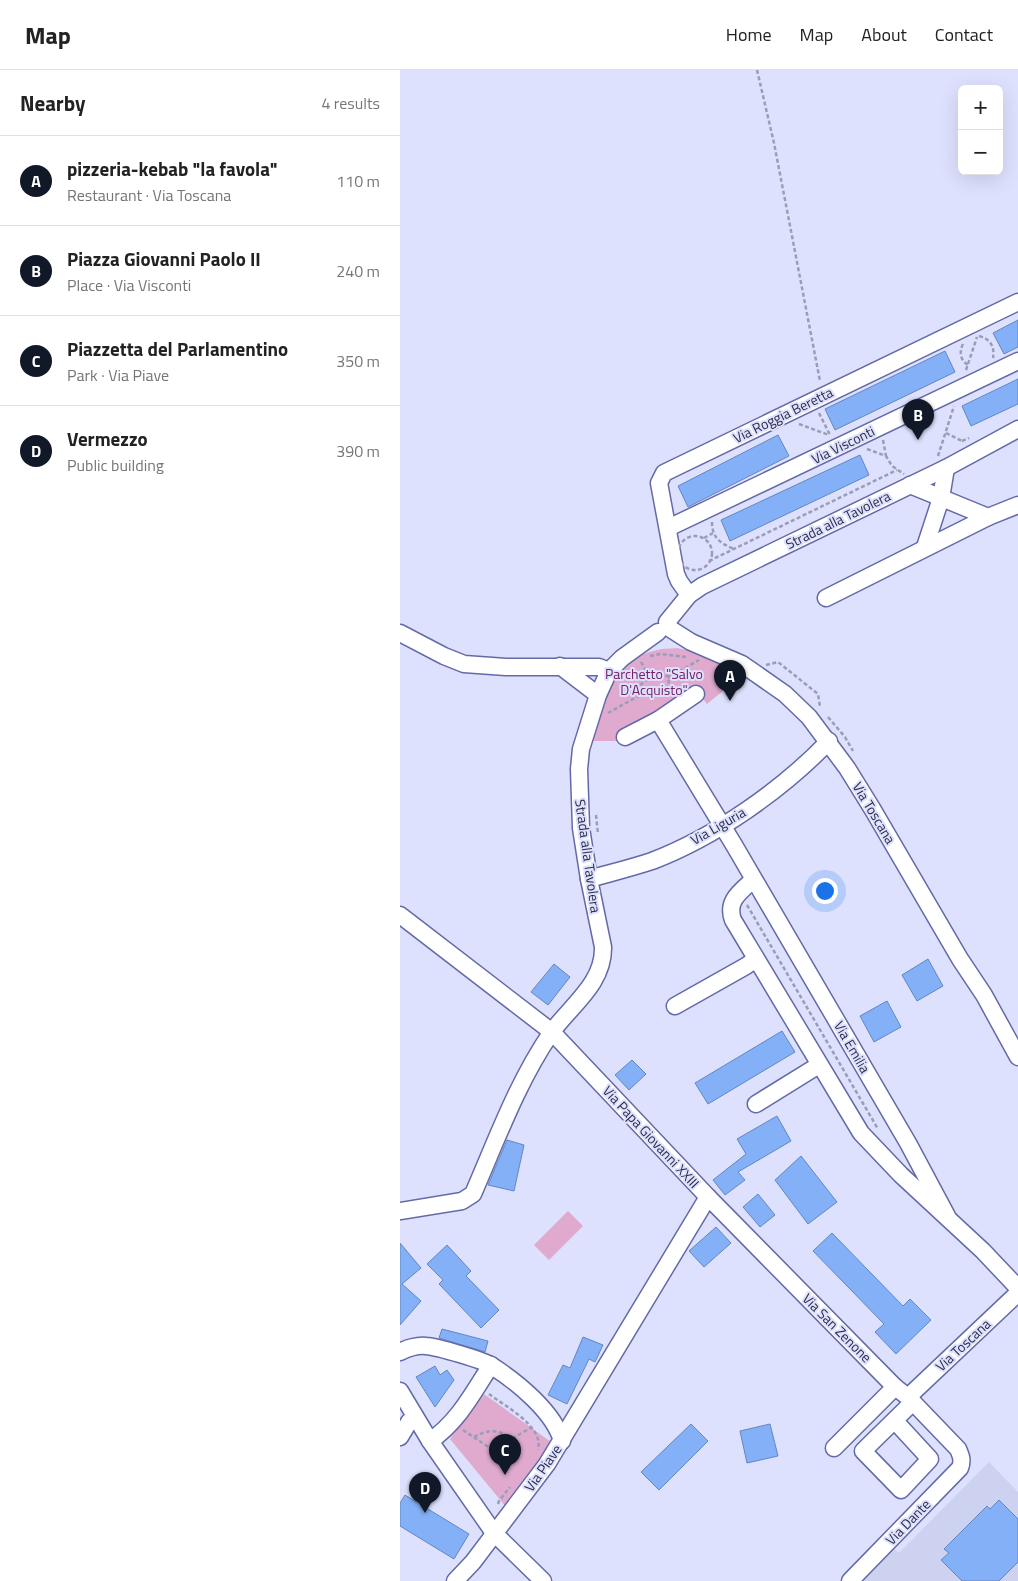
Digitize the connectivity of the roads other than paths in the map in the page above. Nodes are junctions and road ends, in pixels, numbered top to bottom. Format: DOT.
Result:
graph roads {
  1 [pos="1018,302"];
  2 [pos="1018,362"];
  3 [pos="1018,429"];
  4 [pos="946,468"];
  5 [pos="910,485"];
  6 [pos="941,498"];
  7 [pos="1018,505"];
  8 [pos="988,517"];
  9 [pos="668,528"];
  10 [pos="925,548"];
  11 [pos="689,595"];
  12 [pos="826,598"];
  13 [pos="665,627"];
  14 [pos="400,633"];
  15 [pos="560,666"];
  16 [pos="609,671"];
  17 [pos="598,694"];
  18 [pos="696,694"];
  19 [pos="658,720"];
  20 [pos="625,737"];
  21 [pos="829,742"];
  22 [pos="722,826"];
  23 [pos="589,879"];
  24 [pos="753,880"];
  25 [pos="400,914"];
  26 [pos="756,958"];
  27 [pos="675,1006"];
  28 [pos="552,1032"];
  29 [pos="1018,1057"];
  30 [pos="819,1065"];
  31 [pos="756,1104"];
  32 [pos="708,1196"];
  33 [pos="400,1211"];
  34 [pos="947,1216"];
  35 [pos="1018,1288"];
  36 [pos="1018,1293"];
  37 [pos="400,1352"];
  38 [pos="491,1365"];
  39 [pos="400,1391"];
  40 [pos="905,1396"];
  41 [pos="415,1417"];
  42 [pos="895,1421"];
  43 [pos="400,1436"];
  44 [pos="430,1441"];
  45 [pos="562,1441"];
  46 [pos="834,1448"];
  47 [pos="962,1461"];
  48 [pos="494,1533"];
  49 [pos="455,1581"];
  50 [pos="542,1581"];
  51 [pos="850,1581"];
  1 -- 9 [label="street, Via Roggia Beretta"];
  2 -- 9 [label="street, Via Visconti"];
  3 -- 4 [label="street, Strada alla Tavolera"];
  4 -- 5 [label="street, Strada alla Tavolera"];
  4 -- 6 [label="street"];
  5 -- 6 [label="street"];
  5 -- 11 [label="street, Strada alla Tavolera"];
  6 -- 8 [label="street"];
  6 -- 10 [label="street"];
  7 -- 8 [label="street"];
  8 -- 10 [label="street"];
  9 -- 11 [label="street, Via Roggia Beretta"];
  10 -- 12 [label="street"];
  11 -- 13 [label="street, Strada alla Tavolera"];
  13 -- 16 [label="street, Strada alla Tavolera"];
  13 -- 21 [label="street, Via Toscana"];
  14 -- 15 [label="street"];
  15 -- 16 [label="street"];
  15 -- 17 [label="street"];
  16 -- 17 [label="street, Strada alla Tavolera"];
  17 -- 23 [label="street, Strada alla Tavolera"];
  18 -- 19 [label="street"];
  19 -- 20 [label="street"];
  19 -- 22 [label="street, Via Emilia"];
  21 -- 22 [label="street, Via Liguria"];
  21 -- 29 [label="street, Via Toscana"];
  22 -- 23 [label="street, Via Liguria"];
  22 -- 24 [label="street, Via Emilia"];
  23 -- 28 [label="street, Strada alla Tavolera"];
  24 -- 26 [label="street, Via Emilia"];
  24 -- 34 [label="street, Via Emilia"];
  25 -- 28 [label="street, Via Papa Giovanni XXIII"];
  26 -- 27 [label="street"];
  26 -- 30 [label="street, Via Emilia"];
  28 -- 32 [label="street, Via Papa Giovanni XXIII"];
  28 -- 33 [label="street, Strada alla Tavolera"];
  30 -- 31 [label="street"];
  30 -- 34 [label="street, Via Emilia"];
  32 -- 40 [label="street, Via San Zenone"];
  32 -- 45 [label="street, Via Papa Giovanni XXIII"];
  34 -- 35 [label="street, Via Emilia"];
  36 -- 40 [label="street, Via Toscana"];
  37 -- 38 [label="street, Via Piave"];
  38 -- 44 [label="street"];
  38 -- 45 [label="street, Via Piave"];
  39 -- 41 [label="street"];
  40 -- 42 [label="street"];
  40 -- 46 [label="street"];
  40 -- 47 [label="street, Via San Zenone"];
  41 -- 43 [label="street"];
  41 -- 44 [label="street"];
  44 -- 48 [label="street"];
  45 -- 48 [label="street, Via Piave"];
  47 -- 51 [label="street, Via Dante"];
  48 -- 49 [label="street, Via Piave"];
  48 -- 50 [label="street"];
}
